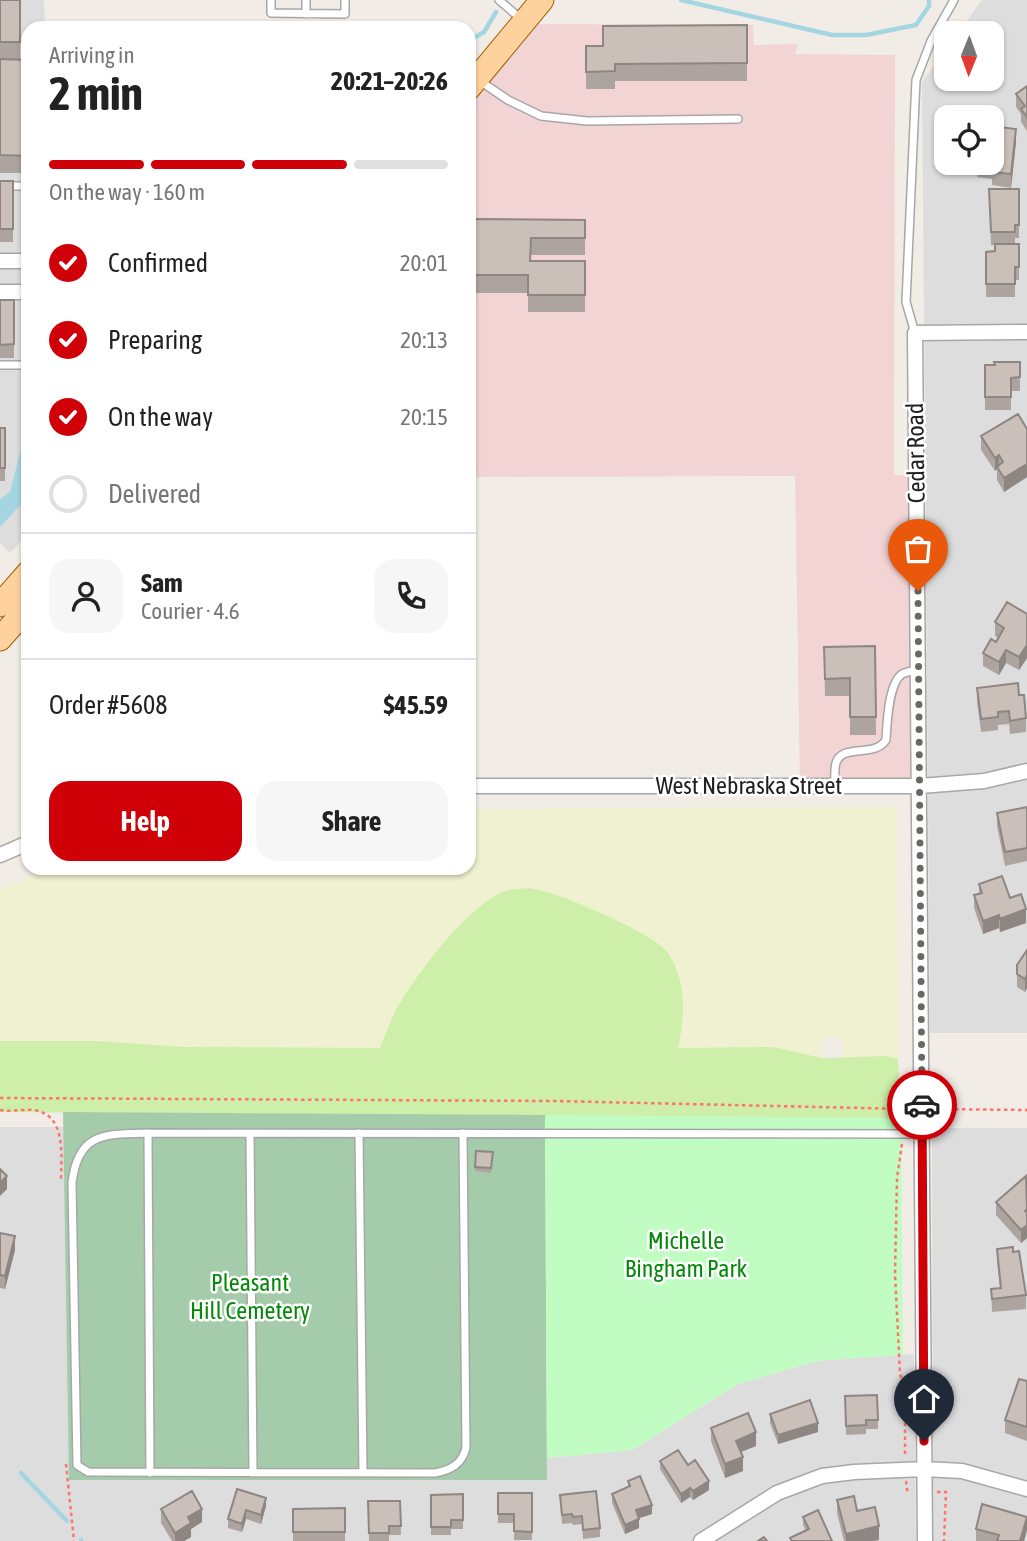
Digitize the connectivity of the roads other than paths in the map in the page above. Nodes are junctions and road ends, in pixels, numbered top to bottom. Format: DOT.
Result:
graph roads {
  1 [pos="271,0"];
  2 [pos="306,0"];
  3 [pos="345,0"];
  4 [pos="499,0"];
  5 [pos="542,0"];
  6 [pos="954,0"];
  7 [pos="306,13"];
  8 [pos="524,21"];
  9 [pos="476,79"];
  10 [pos="476,84"];
  11 [pos="738,119"];
  12 [pos="0,186"];
  13 [pos="21,186"];
  14 [pos="0,261"];
  15 [pos="21,261"];
  16 [pos="0,292"];
  17 [pos="21,292"];
  18 [pos="1027,332"];
  19 [pos="915,333"];
  20 [pos="0,365"];
  21 [pos="21,365"];
  22 [pos="21,581"];
  23 [pos="0,605"];
  24 [pos="21,615"];
  25 [pos="0,639"];
  26 [pos="919,669"];
  27 [pos="1027,771"];
  28 [pos="476,786"];
  29 [pos="835,786"];
  30 [pos="920,786"];
  31 [pos="21,846"];
  32 [pos="0,855"];
  33 [pos="148,1133"];
  34 [pos="250,1133"];
  35 [pos="359,1133"];
  36 [pos="463,1133"];
  37 [pos="921,1134"];
  38 [pos="924,1469"];
  39 [pos="253,1472"];
  40 [pos="150,1473"];
  41 [pos="363,1473"];
  42 [pos="1027,1489"];
  43 [pos="701,1541"];
  44 [pos="925,1541"];
  1 -- 7 [label="lane"];
  2 -- 7 [label="lane"];
  3 -- 7 [label="lane"];
  4 -- 8 [label="lane"];
  5 -- 8 [label="main road"];
  6 -- 19 [label="lane"];
  8 -- 9 [label="main road"];
  10 -- 11 [label="lane"];
  12 -- 13 [label="lane"];
  14 -- 15 [label="street"];
  16 -- 17 [label="street"];
  18 -- 19 [label="street"];
  19 -- 26 [label="street, Cedar Road"];
  20 -- 21 [label="lane"];
  22 -- 23 [label="main road"];
  24 -- 25 [label="main road"];
  26 -- 29 [label="lane"];
  26 -- 30 [label="street, Cedar Road"];
  27 -- 30 [label="street, West Nebraska Street"];
  28 -- 29 [label="street, West Nebraska Street"];
  29 -- 30 [label="street, West Nebraska Street"];
  30 -- 37 [label="street, Cedar Road"];
  31 -- 32 [label="street"];
  33 -- 34 [label="lane"];
  33 -- 40 [label="lane"];
  33 -- 40 [label="lane"];
  34 -- 35 [label="lane"];
  34 -- 39 [label="lane"];
  35 -- 36 [label="lane"];
  35 -- 41 [label="lane"];
  36 -- 37 [label="lane"];
  36 -- 41 [label="lane"];
  37 -- 38 [label="street, Cedar Road"];
  38 -- 42 [label="street"];
  38 -- 43 [label="street"];
  38 -- 44 [label="street, Cedar Road"];
  39 -- 40 [label="lane"];
  39 -- 41 [label="lane"];
}
